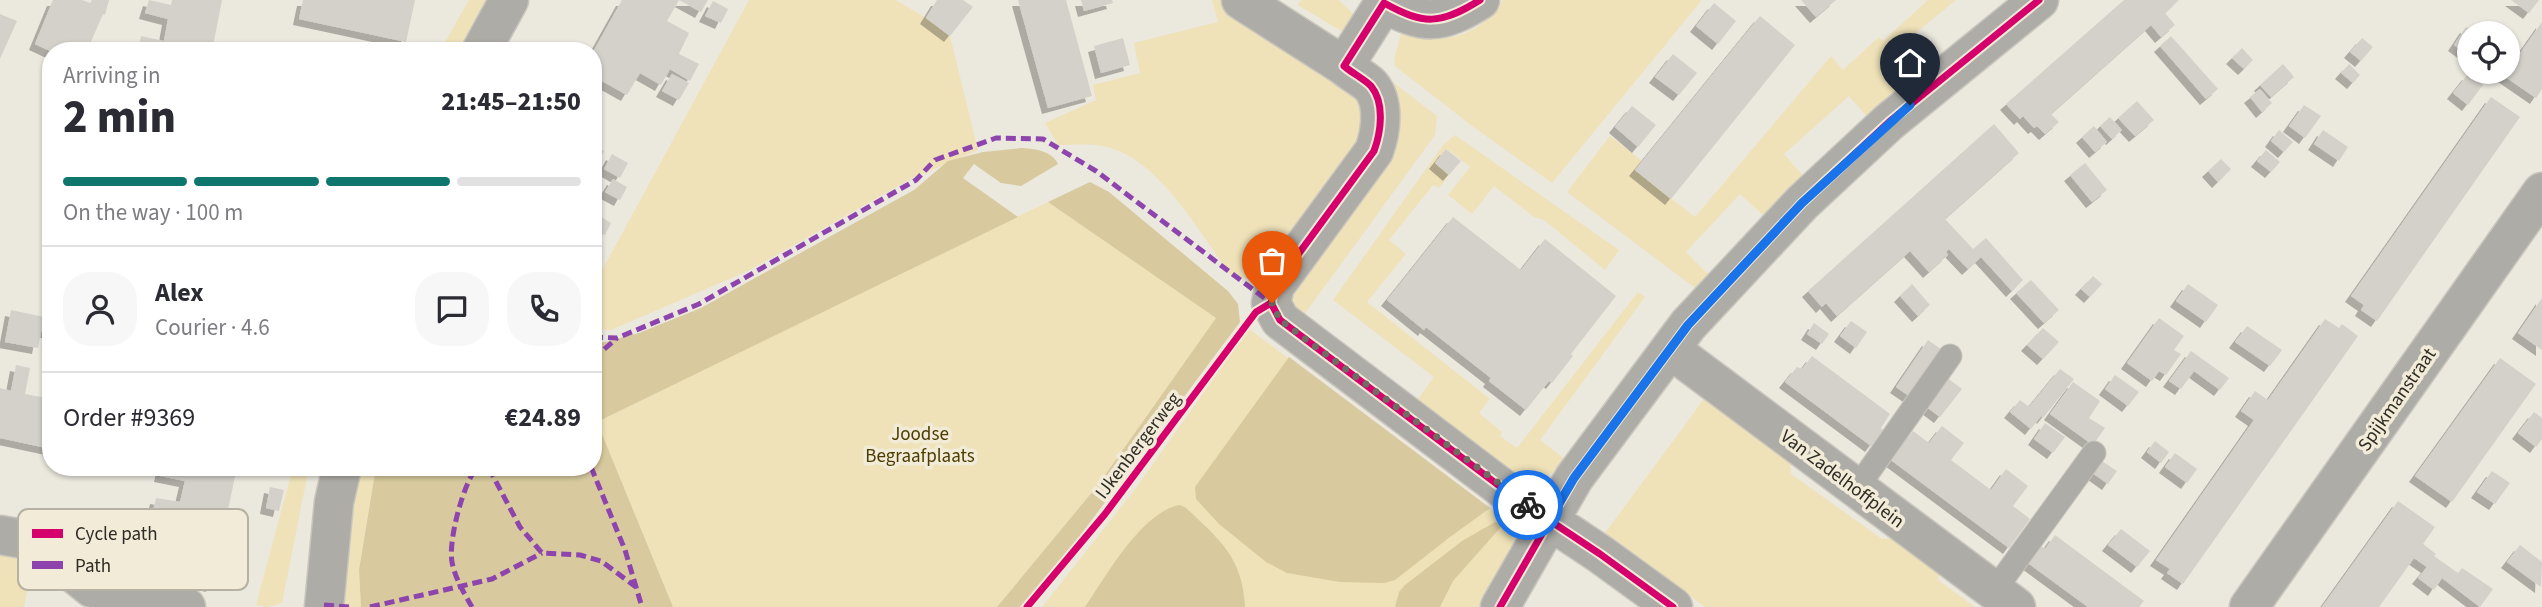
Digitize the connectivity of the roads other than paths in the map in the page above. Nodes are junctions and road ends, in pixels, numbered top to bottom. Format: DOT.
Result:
graph roads {
  1 [pos="509,0"];
  2 [pos="1241,0"];
  3 [pos="1480,0"];
  4 [pos="2039,0"];
  5 [pos="1382,1"];
  6 [pos="486,42"];
  7 [pos="1344,66"];
  8 [pos="2542,192"];
  9 [pos="1670,349"];
  10 [pos="1950,356"];
  11 [pos="2094,453"];
  12 [pos="340,476"];
  13 [pos="1857,488"];
  14 [pos="1550,519"];
  15 [pos="0,535"];
  16 [pos="18,538"];
  17 [pos="102,590"];
  18 [pos="2005,599"];
  19 [pos="186,607"];
  20 [pos="324,607"];
  21 [pos="1500,607"];
  22 [pos="1673,607"];
  23 [pos="2249,607"];
  1 -- 6 [label="street"];
  2 -- 7 [label="street"];
  3 -- 5 [label="street"];
  4 -- 9 [label="street"];
  5 -- 7 [label="street"];
  7 -- 14 [label="street"];
  8 -- 23 [label="street, Spijkmanstraat"];
  9 -- 13 [label="street, Van Zadelhoffplein"];
  9 -- 14 [label="street"];
  10 -- 13 [label="lane"];
  11 -- 18 [label="lane"];
  12 -- 20 [label="street"];
  13 -- 18 [label="street, Van Zadelhoffplein"];
  14 -- 21 [label="street"];
  14 -- 22 [label="street"];
  15 -- 16 [label="street"];
  17 -- 19 [label="street"];
}
